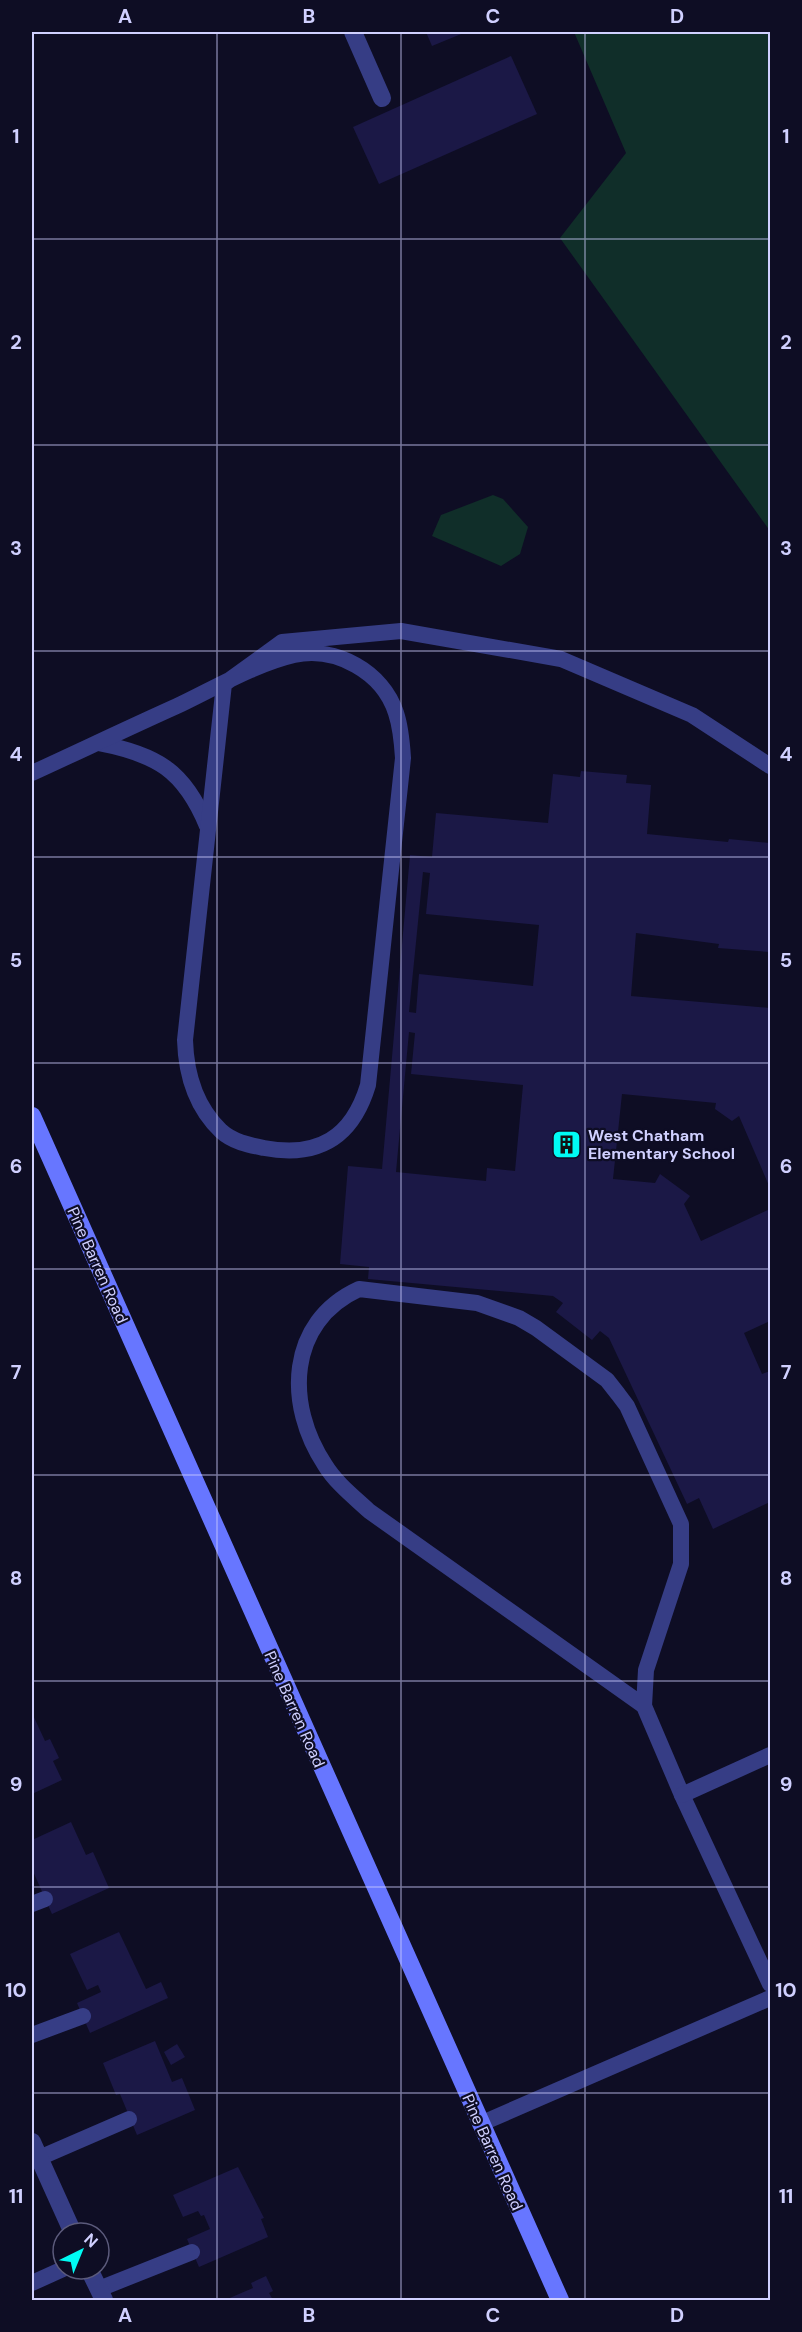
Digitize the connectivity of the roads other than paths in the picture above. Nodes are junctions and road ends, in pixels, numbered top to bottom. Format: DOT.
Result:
graph roads {
  1 [pos="353,32"];
  2 [pos="382,98"];
  3 [pos="224,684"];
  4 [pos="98,742"];
  5 [pos="771,766"];
  6 [pos="32,773"];
  7 [pos="208,830"];
  8 [pos="32,1116"];
  9 [pos="644,1706"];
  10 [pos="771,1755"];
  11 [pos="682,1795"];
  12 [pos="771,1984"];
  13 [pos="771,1998"];
  14 [pos="83,2016"];
  15 [pos="32,2035"];
  16 [pos="129,2119"];
  17 [pos="480,2124"];
  18 [pos="35,2150"];
  19 [pos="68,2221"];
  20 [pos="192,2252"];
  21 [pos="51,2274"];
  22 [pos="95,2281"];
  23 [pos="32,2283"];
  24 [pos="101,2295"];
  25 [pos="560,2301"];
  1 -- 2 [label="street"];
  3 -- 4 [label="lane"];
  3 -- 5 [label="lane"];
  3 -- 7 [label="lane"];
  3 -- 7 [label="lane"];
  4 -- 6 [label="lane"];
  4 -- 7 [label="lane"];
  8 -- 17 [label="main road, Pine Barren Road"];
  9 -- 9 [label="lane"];
  9 -- 11 [label="lane"];
  10 -- 11 [label="lane"];
  11 -- 12 [label="lane"];
  13 -- 17 [label="lane"];
  14 -- 15 [label="lane"];
  16 -- 18 [label="lane"];
  17 -- 25 [label="main road, Pine Barren Road"];
  18 -- 19 [label="street"];
  20 -- 24 [label="lane"];
  21 -- 23 [label="lane"];
  22 -- 24 [label="street"];
}
